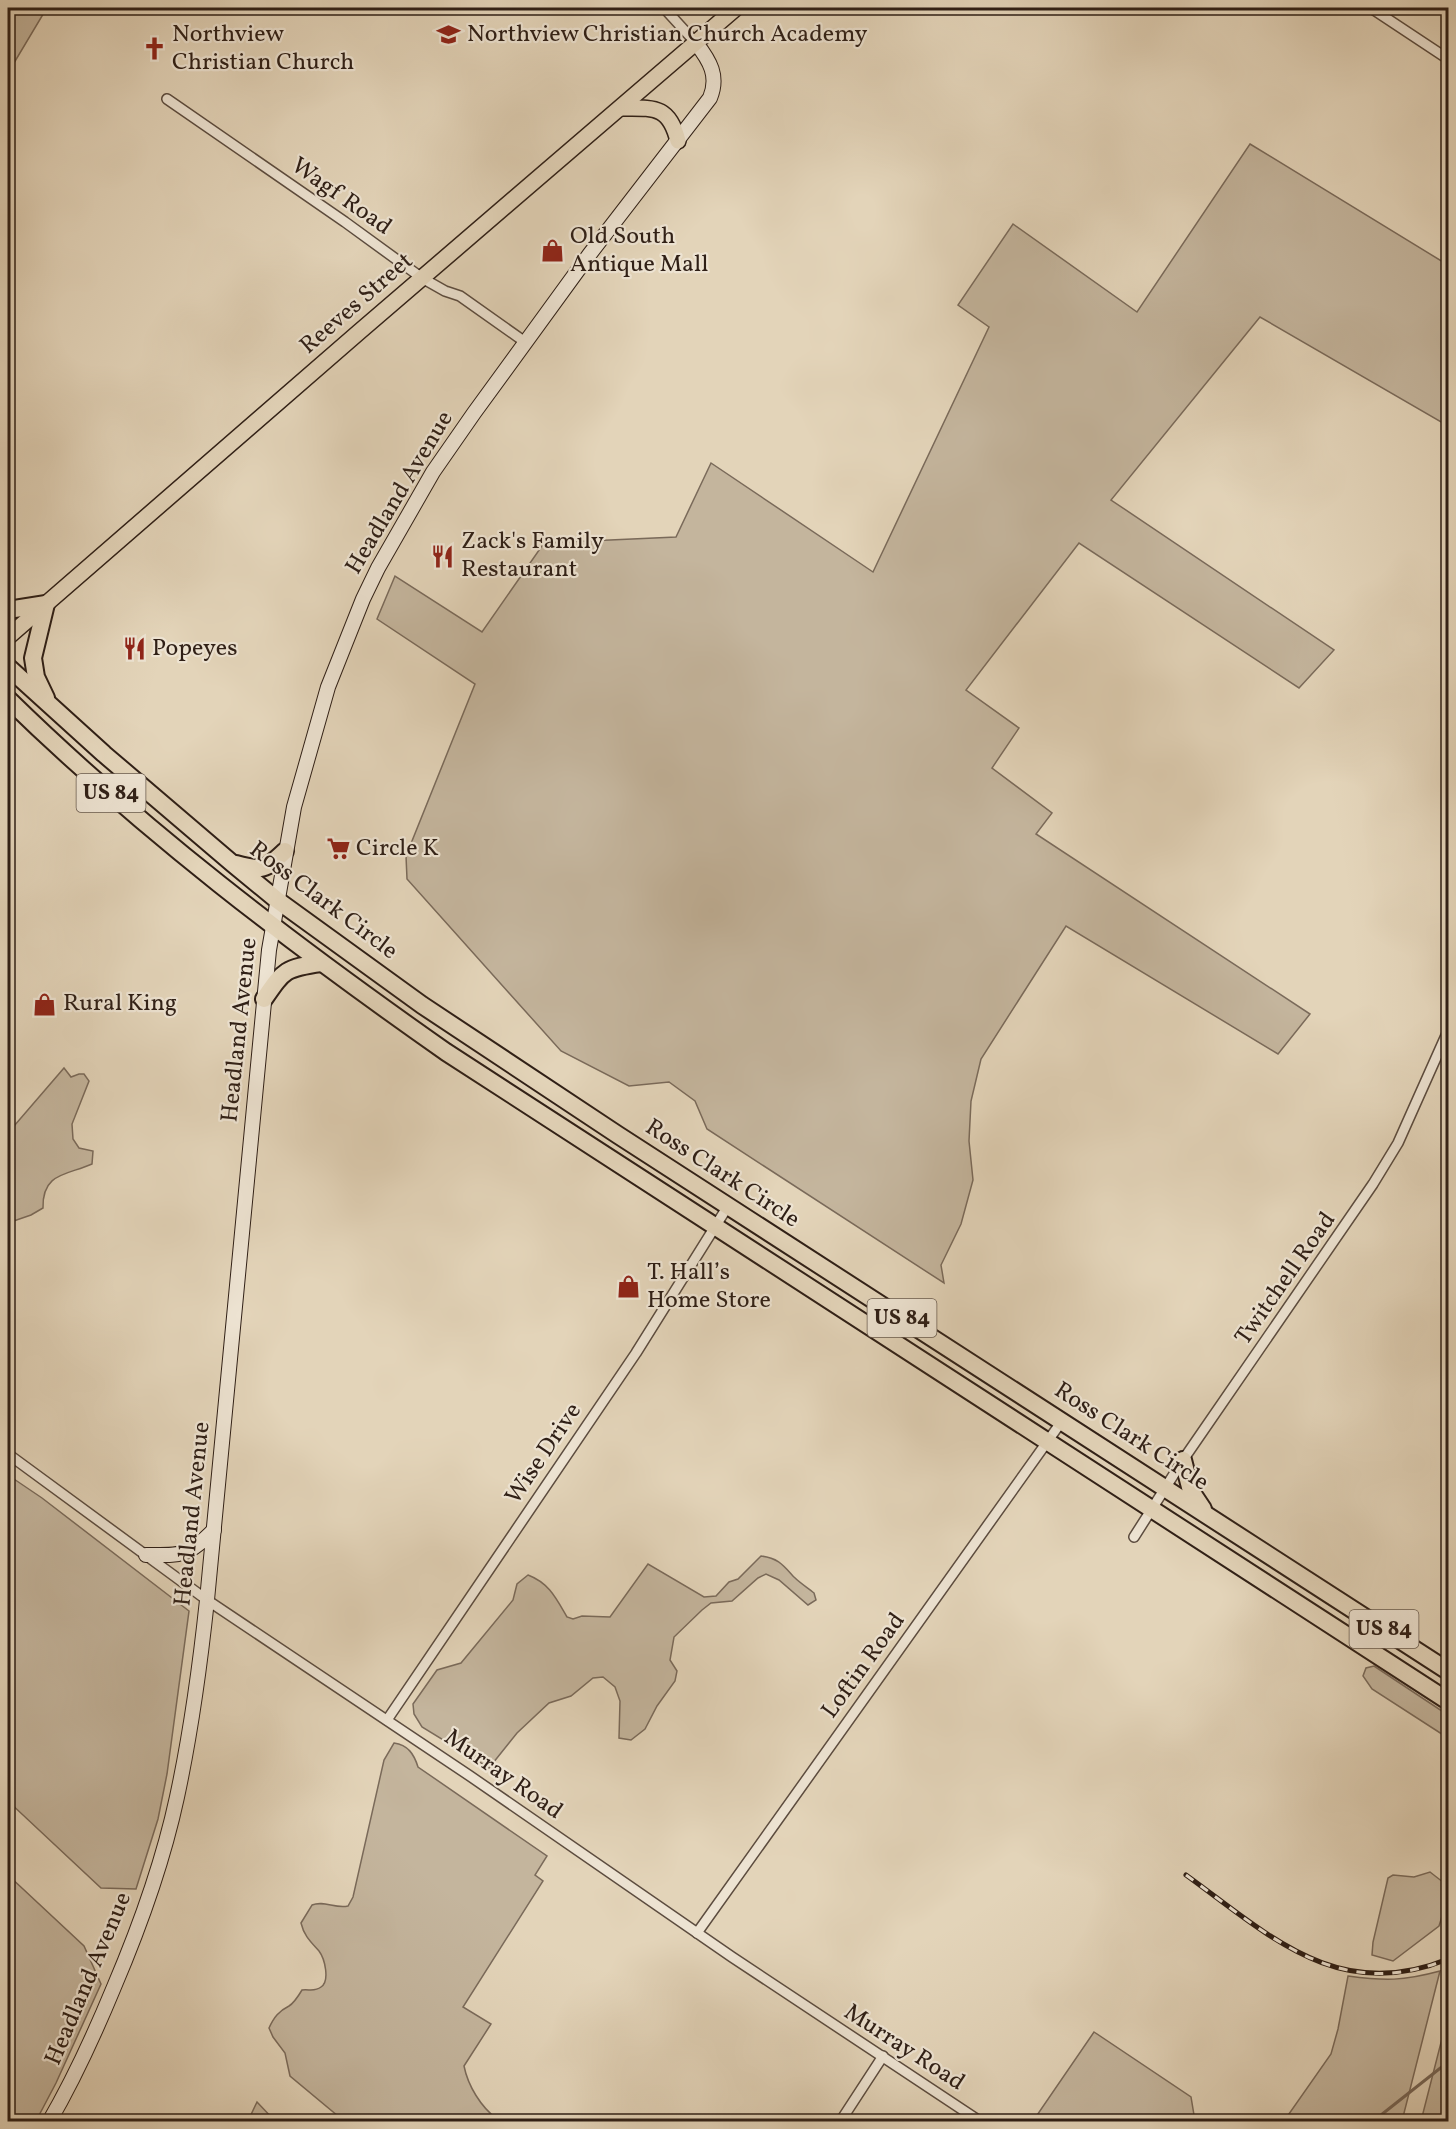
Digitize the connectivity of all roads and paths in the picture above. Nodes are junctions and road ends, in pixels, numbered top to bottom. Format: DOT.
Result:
graph roads {
  1 [pos="664,8"];
  2 [pos="736,8"];
  3 [pos="1371,8"];
  4 [pos="696,43"];
  5 [pos="1449,59"];
  6 [pos="167,99"];
  7 [pos="621,108"];
  8 [pos="678,141"];
  9 [pos="422,278"];
  10 [pos="525,342"];
  11 [pos="46,604"];
  12 [pos="8,610"];
  13 [pos="8,637"];
  14 [pos="8,667"];
  15 [pos="8,699"];
  16 [pos="49,705"];
  17 [pos="8,710"];
  18 [pos="26,717"];
  19 [pos="285,851"];
  20 [pos="233,864"];
  21 [pos="278,900"];
  22 [pos="273,927"];
  23 [pos="321,963"];
  24 [pos="264,999"];
  25 [pos="1449,1031"];
  26 [pos="728,1206"];
  27 [pos="715,1227"];
  28 [pos="1062,1421"];
  29 [pos="1048,1441"];
  30 [pos="8,1454"];
  31 [pos="1183,1460"];
  32 [pos="1164,1487"];
  33 [pos="1151,1508"];
  34 [pos="1207,1515"];
  35 [pos="214,1530"];
  36 [pos="1134,1537"];
  37 [pos="146,1555"];
  38 [pos="207,1600"];
  39 [pos="1449,1671"];
  40 [pos="1449,1701"];
  41 [pos="387,1720"];
  42 [pos="697,1933"];
  43 [pos="883,2056"];
  44 [pos="49,2121"];
  45 [pos="840,2121"];
  46 [pos="981,2121"];
  1 -- 4 [label="street"];
  2 -- 4 [label="main road, Reeves Street"];
  3 -- 5 [label="street"];
  4 -- 7 [label="main road, Reeves Street"];
  4 -- 8 [label="main road, Headland Avenue"];
  6 -- 9 [label="street, Wagf Road"];
  7 -- 8 [label="main road"];
  7 -- 9 [label="main road, Reeves Street"];
  8 -- 10 [label="main road, Headland Avenue"];
  9 -- 10 [label="street, Wagf Road"];
  9 -- 11 [label="main road, Reeves Street"];
  10 -- 19 [label="main road, Headland Avenue"];
  11 -- 12 [label="highway"];
  11 -- 13 [label="main road, Reeves Street"];
  11 -- 16 [label="highway"];
  14 -- 16 [label="highway, Ross Clark Circle / US 84"];
  15 -- 18 [label="highway, Ross Clark Circle / US 84"];
  16 -- 20 [label="highway, Ross Clark Circle / US 84"];
  17 -- 18 [label="highway"];
  18 -- 22 [label="highway, Ross Clark Circle / US 84"];
  19 -- 20 [label="highway"];
  19 -- 21 [label="main road, Headland Avenue"];
  20 -- 21 [label="highway, Ross Clark Circle / US 84"];
  21 -- 22 [label="main road, Headland Avenue"];
  21 -- 26 [label="highway, Ross Clark Circle / US 84"];
  22 -- 23 [label="highway, Ross Clark Circle / US 84"];
  22 -- 24 [label="main road, Headland Avenue"];
  23 -- 24 [label="highway"];
  23 -- 27 [label="highway, Ross Clark Circle / US 84"];
  24 -- 35 [label="main road, Headland Avenue"];
  25 -- 31 [label="street, Twitchell Road"];
  26 -- 27 [label="street, Wise Drive"];
  26 -- 28 [label="highway, Ross Clark Circle / US 84"];
  27 -- 29 [label="highway, Ross Clark Circle / US 84"];
  27 -- 41 [label="street, Wise Drive"];
  28 -- 29 [label="street, Loftin Road"];
  28 -- 32 [label="highway, Ross Clark Circle / US 84"];
  29 -- 33 [label="highway, Ross Clark Circle / US 84"];
  29 -- 42 [label="street, Loftin Road"];
  30 -- 37 [label="street, Murray Road"];
  31 -- 32 [label="street, Twitchell Road"];
  31 -- 34 [label="highway"];
  32 -- 33 [label="street, Twitchell Road"];
  32 -- 34 [label="highway, Ross Clark Circle / US 84"];
  33 -- 36 [label="street, Twitchell Road"];
  33 -- 40 [label="highway, Ross Clark Circle / US 84"];
  34 -- 39 [label="highway, Ross Clark Circle / US 84"];
  35 -- 37 [label="main road"];
  35 -- 38 [label="main road, Headland Avenue"];
  37 -- 38 [label="street, Murray Road"];
  38 -- 41 [label="street, Murray Road"];
  38 -- 44 [label="main road, Headland Avenue"];
  41 -- 42 [label="street, Murray Road"];
  42 -- 43 [label="street, Murray Road"];
  43 -- 45 [label="street"];
  43 -- 46 [label="street, Murray Road"];
}
